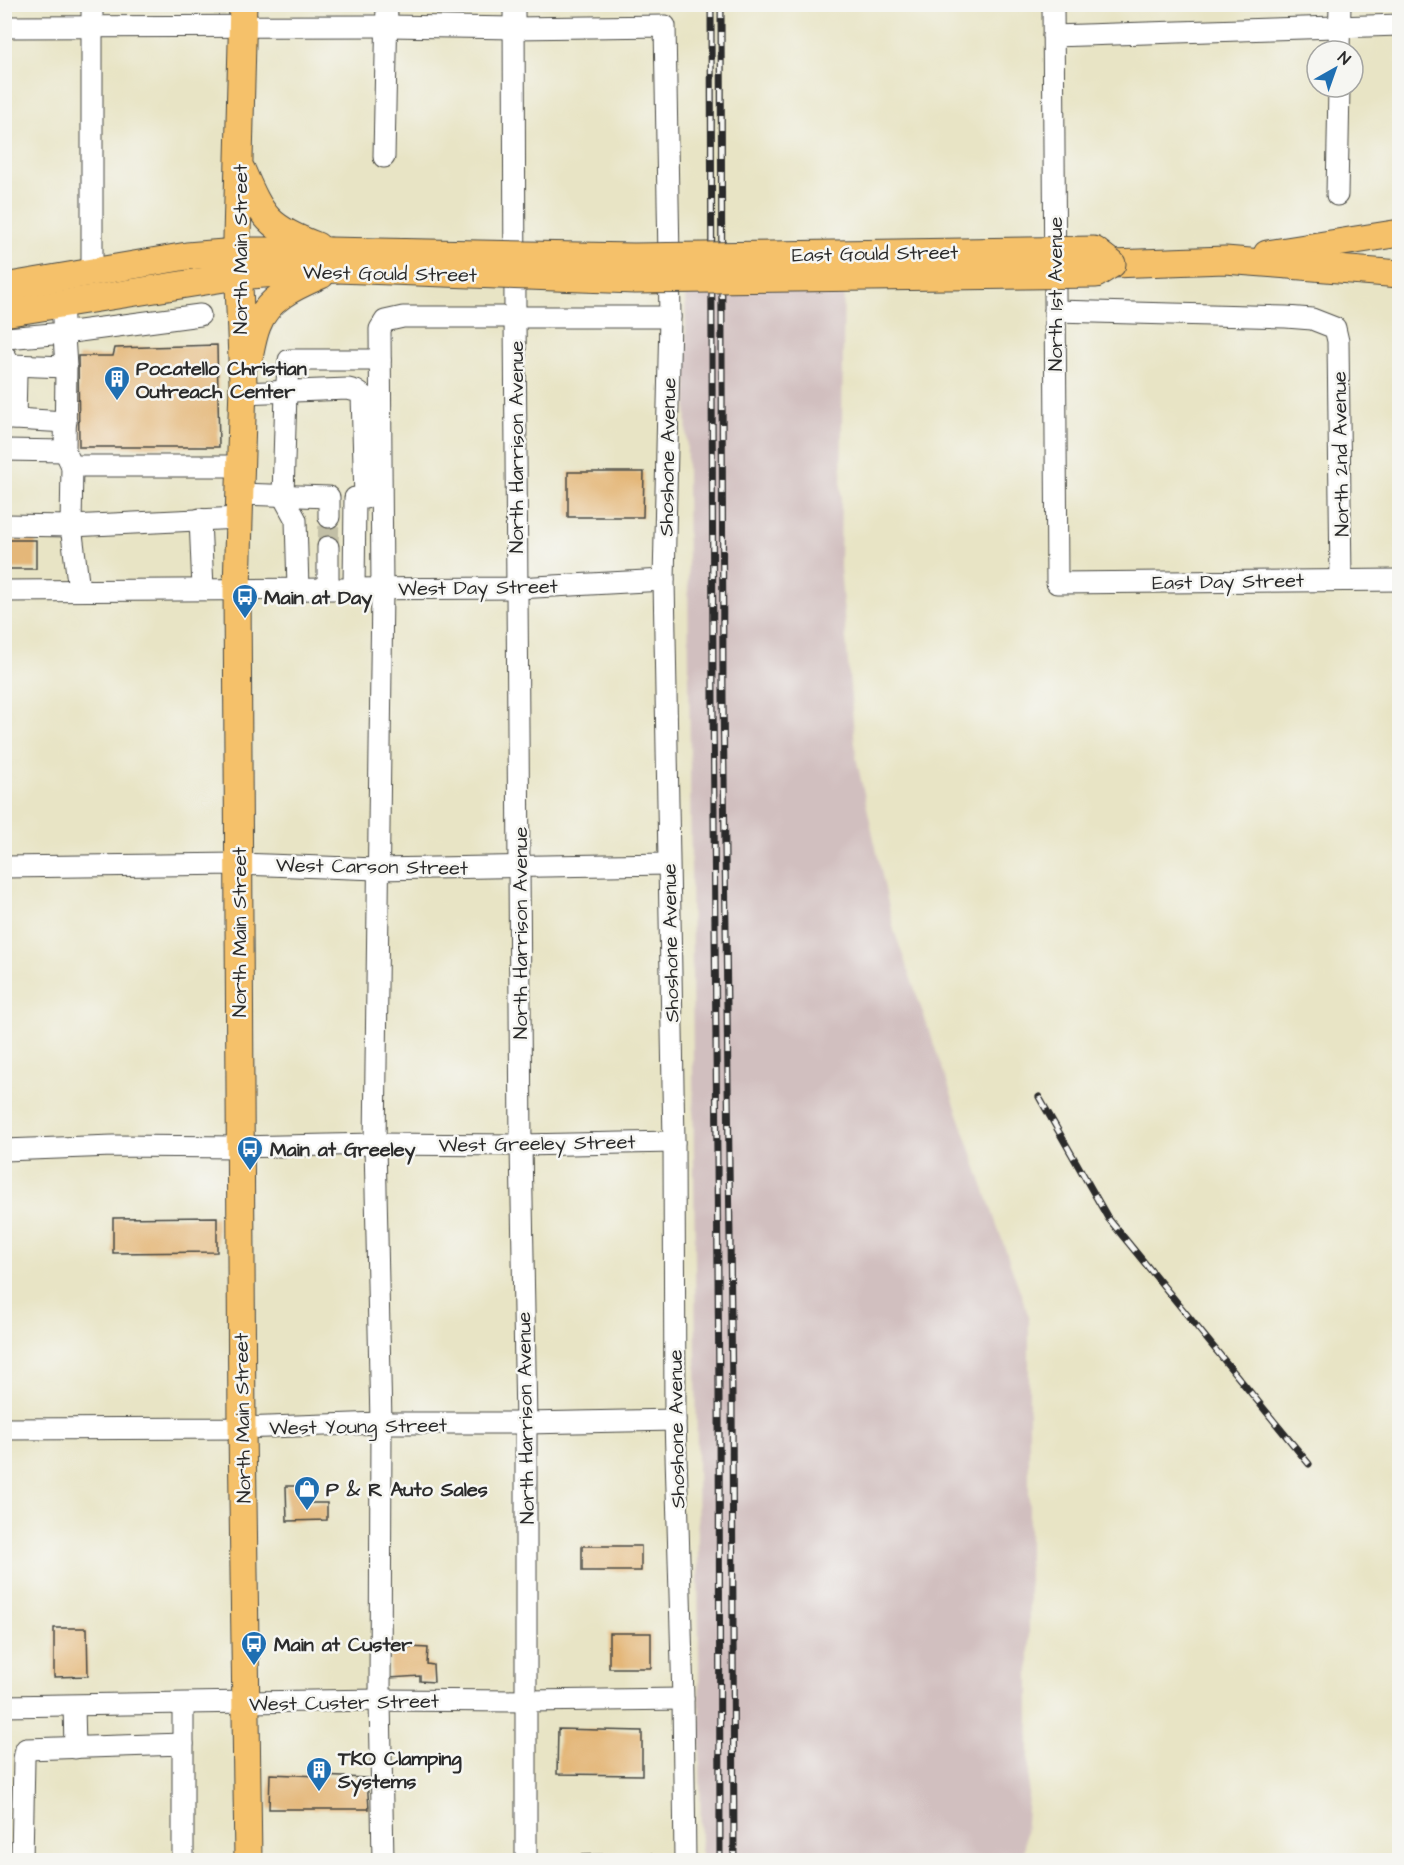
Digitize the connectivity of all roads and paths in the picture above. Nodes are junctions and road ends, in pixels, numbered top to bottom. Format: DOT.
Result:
graph roads {
  1 [pos="92,4"];
  2 [pos="387,4"];
  3 [pos="514,4"];
  4 [pos="1053,4"];
  5 [pos="1340,4"];
  6 [pos="243,16"];
  7 [pos="1400,25"];
  8 [pos="388,26"];
  9 [pos="1340,26"];
  10 [pos="4,27"];
  11 [pos="91,28"];
  12 [pos="515,28"];
  13 [pos="1053,36"];
  14 [pos="1340,39"];
  15 [pos="1339,99"];
  16 [pos="384,157"];
  17 [pos="239,165"];
  18 [pos="1337,195"];
  19 [pos="1400,233"];
  20 [pos="333,260"];
  21 [pos="1225,260"];
  22 [pos="238,263"];
  23 [pos="634,269"];
  24 [pos="92,272"];
  25 [pos="1400,274"];
  26 [pos="62,304"];
  27 [pos="1055,311"];
  28 [pos="200,315"];
  29 [pos="515,316"];
  30 [pos="670,317"];
  31 [pos="6,333"];
  32 [pos="63,333"];
  33 [pos="380,360"];
  34 [pos="66,367"];
  35 [pos="243,388"];
  36 [pos="286,392"];
  37 [pos="10,419"];
  38 [pos="66,422"];
  39 [pos="4,450"];
  40 [pos="69,459"];
  41 [pos="240,466"];
  42 [pos="283,496"];
  43 [pos="367,498"];
  44 [pos="239,506"];
  45 [pos="200,519"];
  46 [pos="4,525"];
  47 [pos="71,526"];
  48 [pos="328,547"];
  49 [pos="664,580"];
  50 [pos="1341,580"];
  51 [pos="1400,580"];
  52 [pos="1057,584"];
  53 [pos="298,588"];
  54 [pos="328,588"];
  55 [pos="354,588"];
  56 [pos="517,588"];
  57 [pos="203,589"];
  58 [pos="237,589"];
  59 [pos="382,589"];
  60 [pos="79,590"];
  61 [pos="4,591"];
  62 [pos="238,864"];
  63 [pos="668,864"];
  64 [pos="4,867"];
  65 [pos="520,867"];
  66 [pos="377,869"];
  67 [pos="674,1142"];
  68 [pos="375,1144"];
  69 [pos="521,1145"];
  70 [pos="240,1148"];
  71 [pos="4,1150"];
  72 [pos="675,1420"];
  73 [pos="381,1423"];
  74 [pos="526,1423"];
  75 [pos="242,1428"];
  76 [pos="4,1429"];
  77 [pos="683,1699"];
  78 [pos="380,1700"];
  79 [pos="526,1701"];
  80 [pos="246,1703"];
  81 [pos="183,1704"];
  82 [pos="4,1706"];
  83 [pos="74,1706"];
  84 [pos="183,1744"];
  85 [pos="75,1748"];
  86 [pos="22,1860"];
  87 [pos="183,1860"];
  88 [pos="248,1860"];
  89 [pos="383,1860"];
  90 [pos="526,1860"];
  91 [pos="685,1860"];
  1 -- 11 [label="street"];
  2 -- 8 [label="street"];
  3 -- 12 [label="street, North Harrison Avenue"];
  4 -- 13 [label="street, North 1st Avenue"];
  5 -- 9 [label="street"];
  6 -- 8 [label="street"];
  6 -- 11 [label="street"];
  6 -- 17 [label="main road, North Main Street"];
  7 -- 9 [label="street"];
  8 -- 12 [label="street"];
  8 -- 16 [label="street"];
  9 -- 13 [label="street"];
  9 -- 14 [label="street"];
  10 -- 11 [label="street"];
  11 -- 24 [label="street"];
  12 -- 29 [label="street, North Harrison Avenue"];
  12 -- 30 [label="street, Shoshone Avenue"];
  13 -- 27 [label="street, North 1st Avenue"];
  15 -- 18 [label="street"];
  17 -- 20 [label="main road"];
  17 -- 22 [label="main road, North Main Street"];
  19 -- 21 [label="main road"];
  20 -- 22 [label="main road, West Gould Street"];
  20 -- 23 [label="main road, West Gould Street, bridge"];
  20 -- 35 [label="main road"];
  21 -- 23 [label="main road, East Gould Street, bridge"];
  21 -- 25 [label="main road, East Gould Street"];
  22 -- 24 [label="main road, West Gould Street"];
  22 -- 26 [label="main road, West Gould Street"];
  22 -- 35 [label="main road, North Main Street"];
  24 -- 31 [label="main road, West Gould Street"];
  26 -- 31 [label="main road, West Gould Street"];
  26 -- 32 [label="street"];
  27 -- 50 [label="street, North 2nd Avenue"];
  27 -- 52 [label="street, North 1st Avenue"];
  28 -- 32 [label="street"];
  29 -- 30 [label="street"];
  29 -- 33 [label="street"];
  29 -- 56 [label="street, North Harrison Avenue"];
  30 -- 49 [label="street, Shoshone Avenue"];
  31 -- 32 [label="street"];
  31 -- 34 [label="street"];
  31 -- 37 [label="street"];
  32 -- 34 [label="street"];
  33 -- 36 [label="street"];
  33 -- 43 [label="street"];
  34 -- 38 [label="street"];
  35 -- 36 [label="street"];
  35 -- 41 [label="main road, North Main Street"];
  36 -- 42 [label="street"];
  36 -- 43 [label="street"];
  37 -- 38 [label="street"];
  38 -- 40 [label="street"];
  39 -- 40 [label="street"];
  40 -- 41 [label="street"];
  40 -- 47 [label="street"];
  41 -- 44 [label="main road, North Main Street"];
  42 -- 43 [label="street"];
  42 -- 44 [label="street"];
  42 -- 53 [label="street"];
  43 -- 55 [label="street"];
  43 -- 59 [label="street"];
  44 -- 45 [label="street"];
  44 -- 58 [label="main road, North Main Street"];
  45 -- 47 [label="street"];
  45 -- 57 [label="street"];
  46 -- 47 [label="street"];
  47 -- 60 [label="street"];
  48 -- 54 [label="street"];
  49 -- 56 [label="street, West Day Street"];
  49 -- 63 [label="street, Shoshone Avenue"];
  50 -- 51 [label="street, East Day Street"];
  50 -- 52 [label="street, East Day Street"];
  53 -- 54 [label="street, West Day Street"];
  53 -- 58 [label="street, West Day Street"];
  54 -- 55 [label="street, West Day Street"];
  55 -- 59 [label="street, West Day Street"];
  56 -- 59 [label="street, West Day Street"];
  56 -- 65 [label="street, North Harrison Avenue"];
  57 -- 58 [label="street, West Day Street"];
  57 -- 60 [label="street, West Day Street"];
  58 -- 62 [label="main road, North Main Street"];
  59 -- 66 [label="street"];
  60 -- 61 [label="street, West Day Street"];
  62 -- 64 [label="street, West Carson Street"];
  62 -- 66 [label="street, West Carson Street"];
  62 -- 70 [label="main road, North Main Street"];
  63 -- 65 [label="street, West Carson Street"];
  63 -- 67 [label="street, Shoshone Avenue"];
  65 -- 66 [label="street, West Carson Street"];
  65 -- 69 [label="street, North Harrison Avenue"];
  66 -- 68 [label="street"];
  67 -- 69 [label="street, West Greeley Street"];
  67 -- 72 [label="street, Shoshone Avenue"];
  68 -- 69 [label="street, West Greeley Street"];
  68 -- 70 [label="street, West Greeley Street"];
  68 -- 73 [label="street"];
  69 -- 74 [label="street, North Harrison Avenue"];
  70 -- 71 [label="street, West Greeley Street"];
  70 -- 75 [label="main road, North Main Street"];
  72 -- 74 [label="street, West Young Street"];
  72 -- 77 [label="street, Shoshone Avenue"];
  73 -- 74 [label="street, West Young Street"];
  73 -- 75 [label="street, West Young Street"];
  73 -- 78 [label="street"];
  74 -- 79 [label="street, North Harrison Avenue"];
  75 -- 76 [label="street, West Young Street"];
  75 -- 80 [label="main road, North Main Street"];
  77 -- 79 [label="street, West Custer Street"];
  77 -- 91 [label="street, Shoshone Avenue"];
  78 -- 79 [label="street, West Custer Street"];
  78 -- 80 [label="street, West Custer Street"];
  78 -- 89 [label="street"];
  79 -- 90 [label="street, North Harrison Avenue"];
  80 -- 81 [label="street, West Custer Street"];
  80 -- 88 [label="main road, North Main Street"];
  81 -- 83 [label="street, West Custer Street"];
  81 -- 84 [label="street"];
  82 -- 83 [label="street, West Custer Street"];
  83 -- 85 [label="street"];
  84 -- 85 [label="street"];
  84 -- 87 [label="street"];
  85 -- 86 [label="street"];
}
